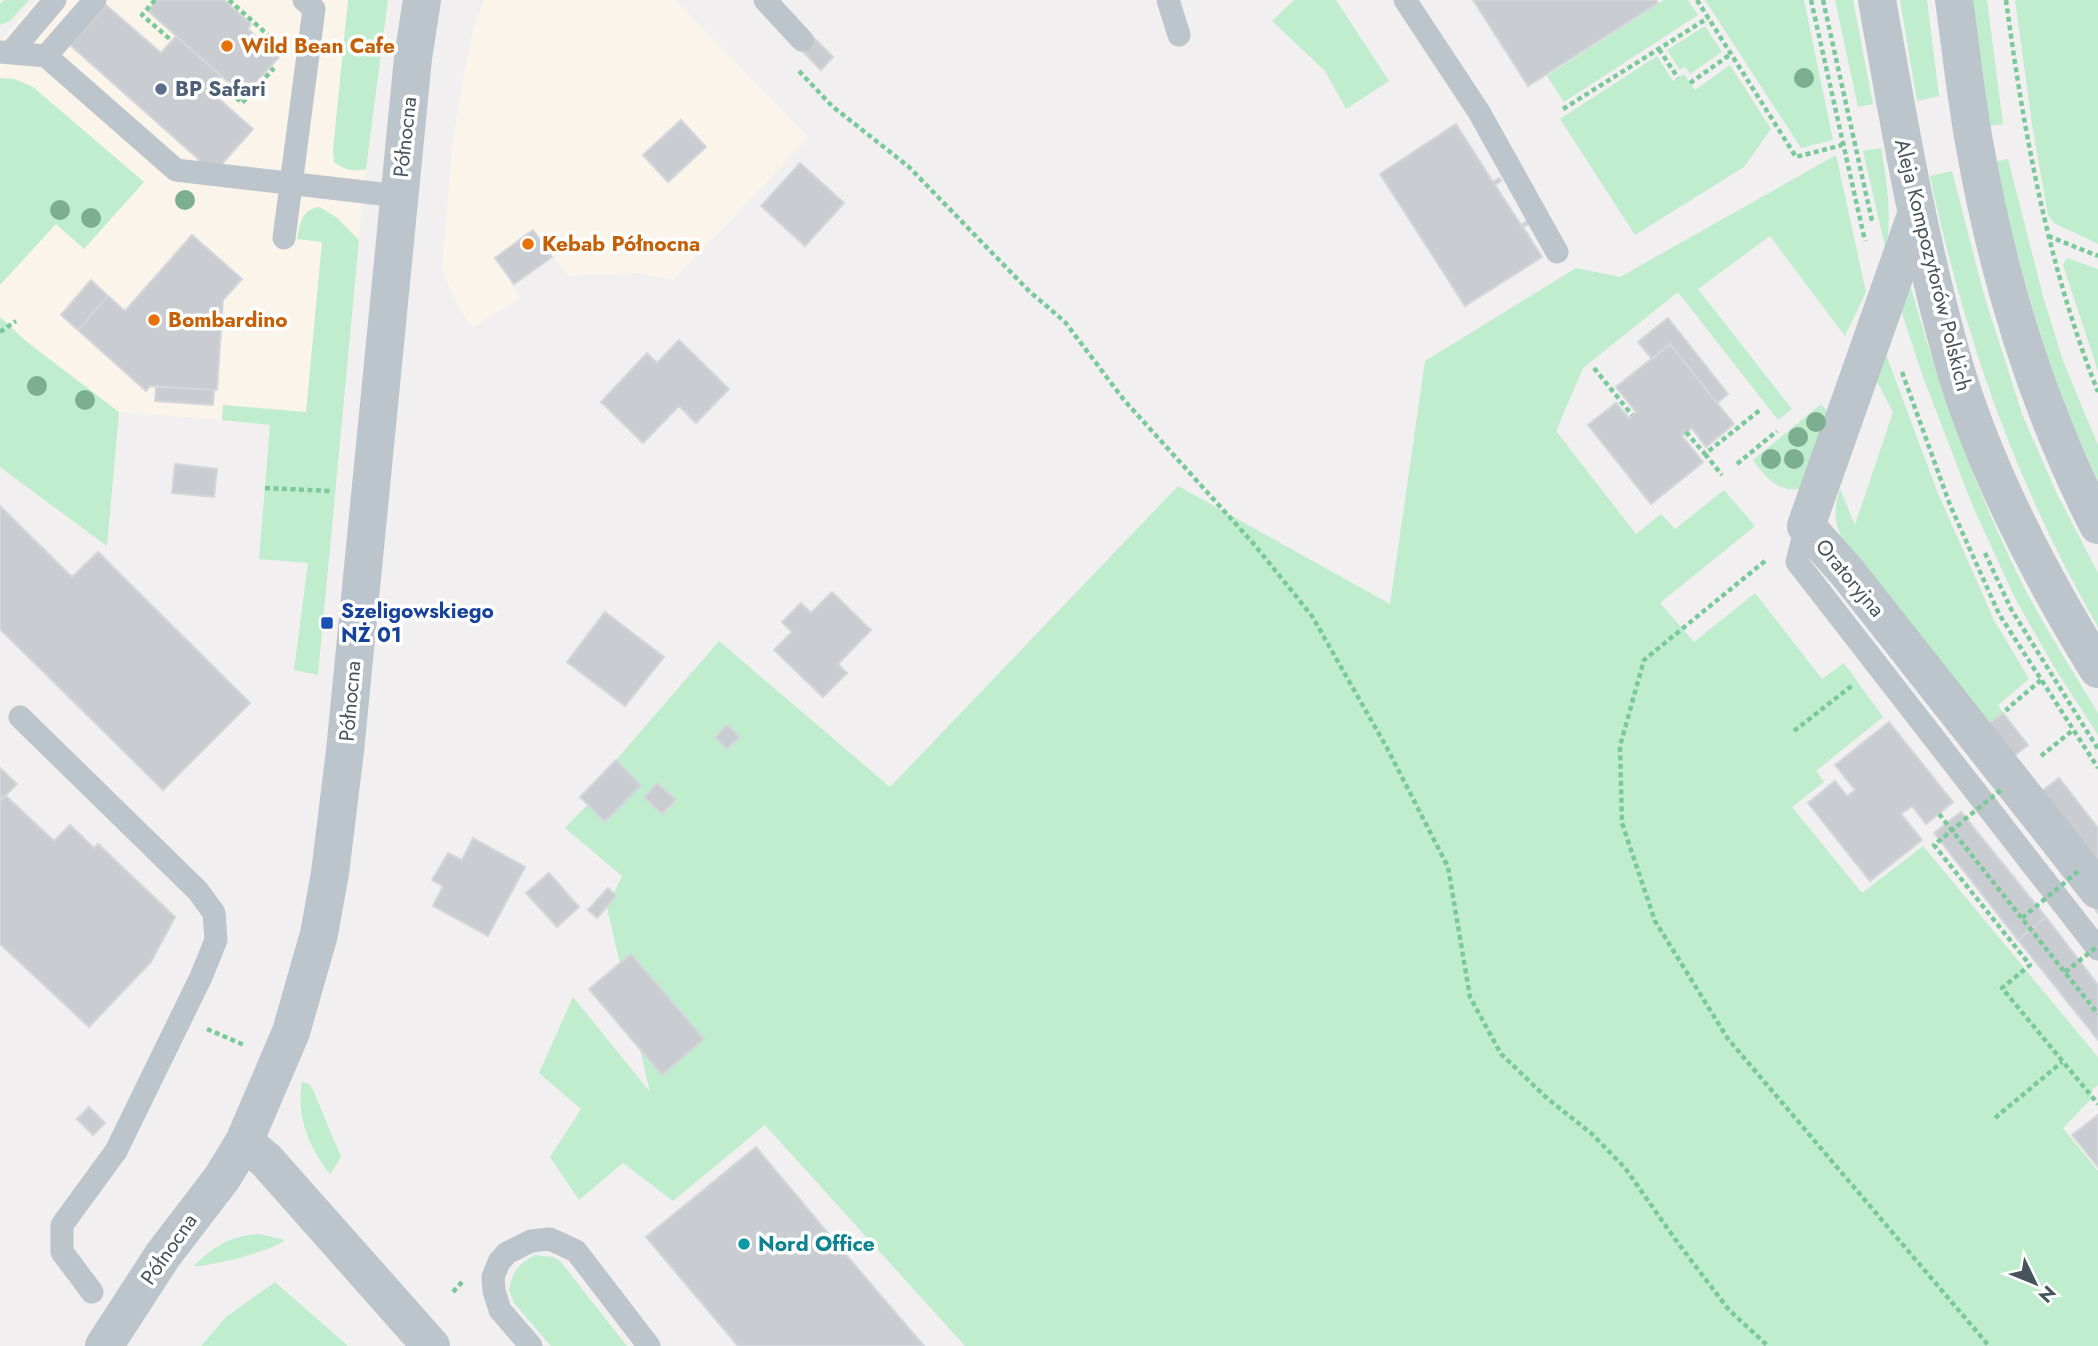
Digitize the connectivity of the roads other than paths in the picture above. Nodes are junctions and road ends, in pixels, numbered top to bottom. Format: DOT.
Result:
graph roads {
  1 [pos="55,0"];
  2 [pos="95,0"];
  3 [pos="422,0"];
  4 [pos="765,0"];
  5 [pos="1168,0"];
  6 [pos="1405,0"];
  7 [pos="1877,0"];
  8 [pos="1954,0"];
  9 [pos="311,3"];
  10 [pos="1179,35"];
  11 [pos="803,40"];
  12 [pos="5,52"];
  13 [pos="46,56"];
  14 [pos="291,184"];
  15 [pos="399,197"];
  16 [pos="1916,215"];
  17 [pos="284,238"];
  18 [pos="1557,252"];
  19 [pos="2098,524"];
  20 [pos="1806,526"];
  21 [pos="2098,669"];
  22 [pos="20,717"];
  23 [pos="2090,880"];
  24 [pos="2098,947"];
  25 [pos="244,1142"];
  26 [pos="92,1292"];
  27 [pos="104,1346"];
  28 [pos="431,1346"];
  29 [pos="531,1346"];
  30 [pos="649,1346"];
  1 -- 12 [label="lane"];
  2 -- 13 [label="lane"];
  3 -- 15 [label="street, Północna"];
  4 -- 11 [label="lane"];
  5 -- 10 [label="lane"];
  6 -- 18 [label="lane"];
  7 -- 16 [label="street, Aleja Kompozytorów Polskich"];
  8 -- 19 [label="street"];
  9 -- 14 [label="lane"];
  12 -- 13 [label="lane"];
  13 -- 14 [label="lane"];
  14 -- 15 [label="lane"];
  14 -- 17 [label="lane"];
  15 -- 25 [label="street, Północna"];
  16 -- 20 [label="street, Oratoryjna"];
  16 -- 21 [label="street, Aleja Kompozytorów Polskich"];
  20 -- 23 [label="street, Oratoryjna"];
  20 -- 24 [label="lane"];
  22 -- 26 [label="lane"];
  25 -- 27 [label="street, Północna"];
  25 -- 28 [label="street"];
  29 -- 30 [label="lane"];
}
